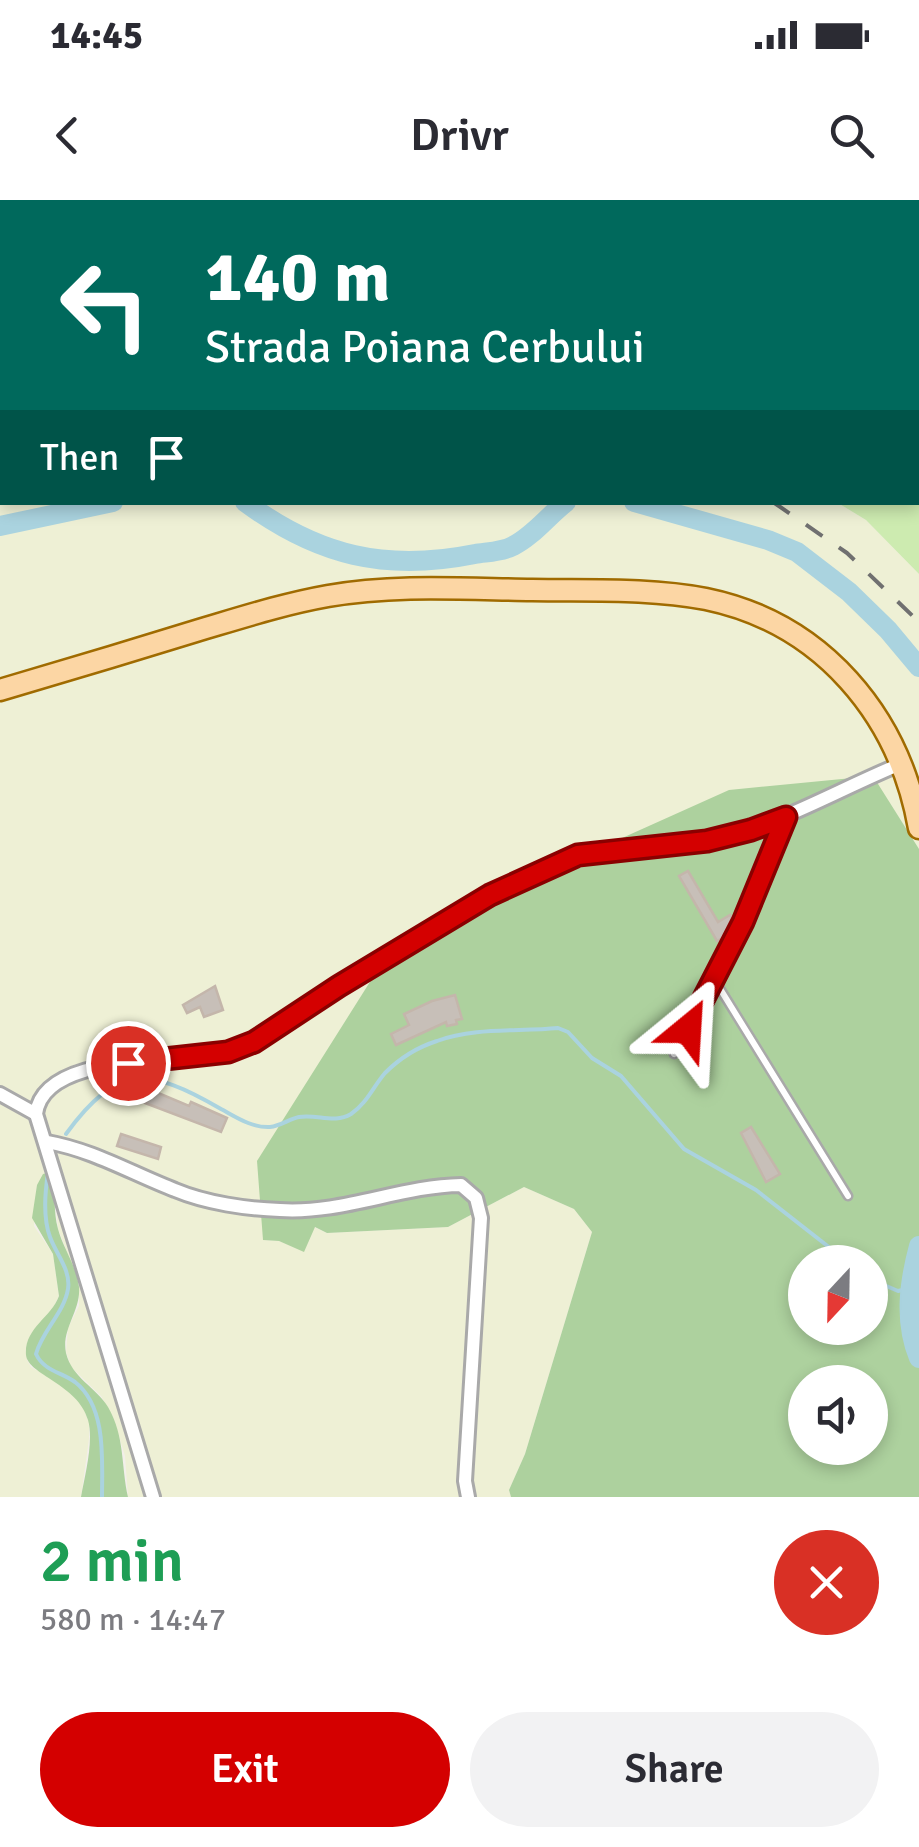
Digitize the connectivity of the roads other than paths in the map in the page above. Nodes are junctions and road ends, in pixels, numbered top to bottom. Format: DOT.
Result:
graph roads {
  1 [pos="0,690"];
  2 [pos="903,763"];
  3 [pos="786,817"];
  4 [pos="919,828"];
  5 [pos="714,978"];
  6 [pos="674,1054"];
  7 [pos="0,1094"];
  8 [pos="36,1114"];
  9 [pos="47,1142"];
  10 [pos="848,1196"];
  11 [pos="153,1497"];
  12 [pos="468,1497"];
  1 -- 2 [label="main road"];
  2 -- 3 [label="street"];
  2 -- 4 [label="main road"];
  3 -- 5 [label="lane"];
  3 -- 8 [label="street"];
  5 -- 6 [label="lane"];
  5 -- 10 [label="lane"];
  7 -- 8 [label="street"];
  8 -- 9 [label="street"];
  9 -- 11 [label="street"];
  9 -- 12 [label="street"];
}
